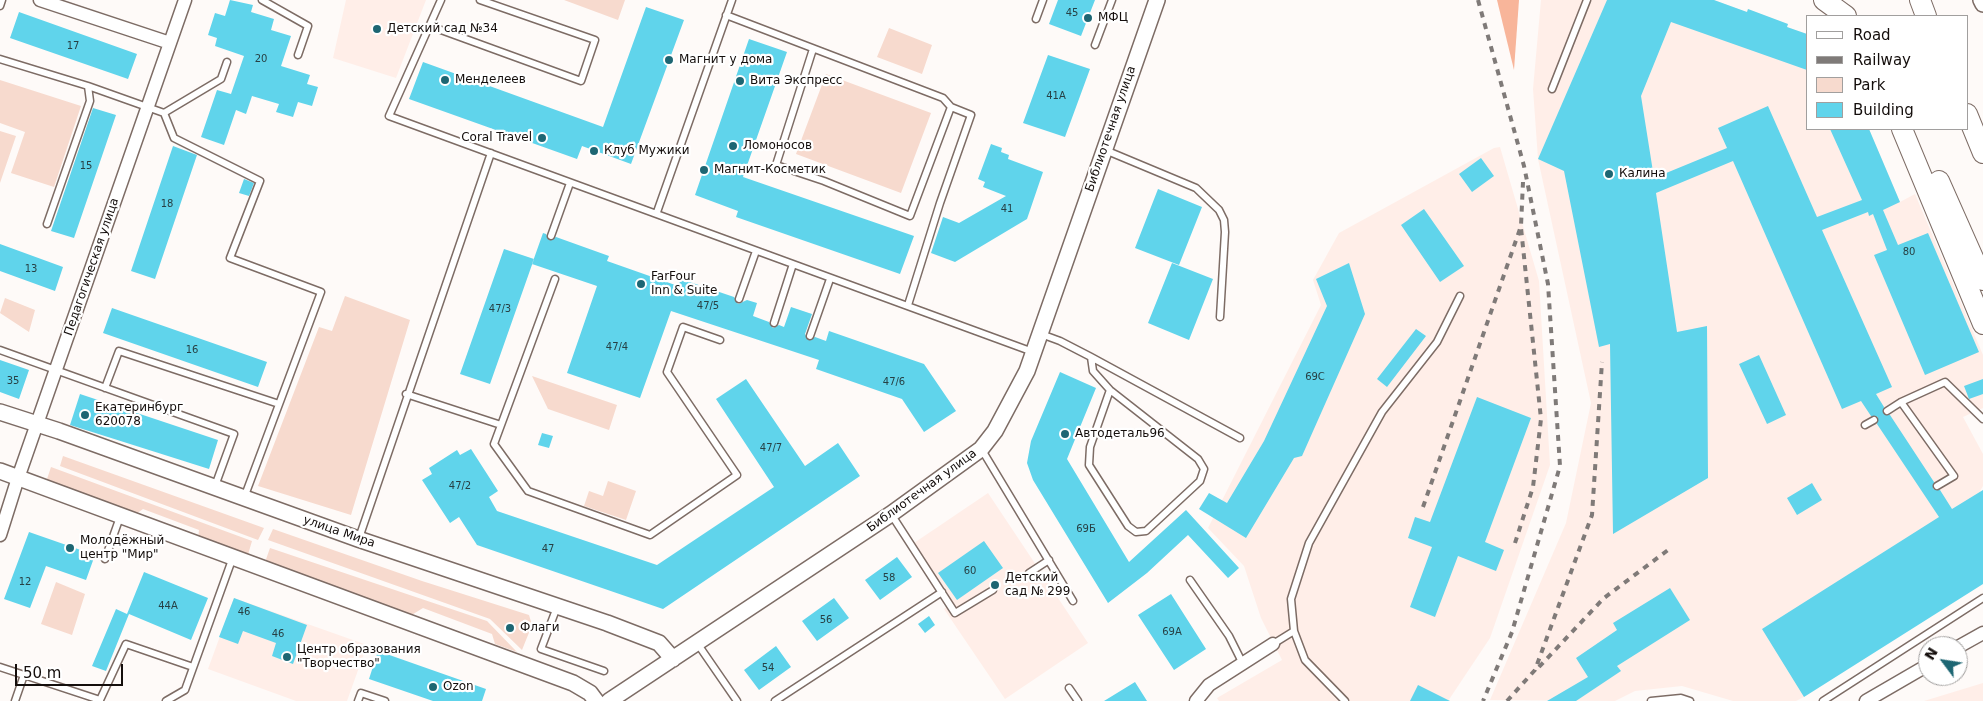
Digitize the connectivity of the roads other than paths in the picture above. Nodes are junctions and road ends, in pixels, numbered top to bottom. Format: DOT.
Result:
graph roads {
  1 [pos="2,0"];
  2 [pos="40,0"];
  3 [pos="185,0"];
  4 [pos="262,0"];
  5 [pos="441,0"];
  6 [pos="480,0"];
  7 [pos="732,0"];
  8 [pos="1043,0"];
  9 [pos="1112,0"];
  10 [pos="1157,0"];
  11 [pos="1587,0"];
  12 [pos="1824,0"];
  13 [pos="1920,0"];
  14 [pos="1981,0"];
  15 [pos="1983,4"];
  16 [pos="0,6"];
  17 [pos="726,15"];
  18 [pos="1844,15"];
  19 [pos="1926,15"];
  20 [pos="1036,19"];
  21 [pos="430,26"];
  22 [pos="170,42"];
  23 [pos="1095,45"];
  24 [pos="813,49"];
  25 [pos="298,55"];
  26 [pos="0,60"];
  27 [pos="227,62"];
  28 [pos="88,86"];
  29 [pos="1552,89"];
  30 [pos="148,107"];
  31 [pos="951,107"];
  32 [pos="164,113"];
  33 [pos="1968,116"];
  34 [pos="1902,130"];
  35 [pos="1915,130"];
  36 [pos="1104,150"];
  37 [pos="491,153"];
  38 [pos="1983,153"];
  39 [pos="570,183"];
  40 [pos="657,212"];
  41 [pos="47,224"];
  42 [pos="550,236"];
  43 [pos="756,251"];
  44 [pos="793,264"];
  45 [pos="555,279"];
  46 [pos="830,279"];
  47 [pos="1983,280"];
  48 [pos="1460,296"];
  49 [pos="739,299"];
  50 [pos="908,305"];
  51 [pos="1220,317"];
  52 [pos="774,323"];
  53 [pos="1983,324"];
  54 [pos="1040,334"];
  55 [pos="810,336"];
  56 [pos="720,340"];
  57 [pos="0,350"];
  58 [pos="1034,352"];
  59 [pos="1091,357"];
  60 [pos="57,369"];
  61 [pos="105,388"];
  62 [pos="1110,390"];
  63 [pos="406,394"];
  64 [pos="1901,402"];
  65 [pos="279,404"];
  66 [pos="1887,411"];
  67 [pos="0,412"];
  68 [pos="1983,419"];
  69 [pos="1874,420"];
  70 [pos="37,424"];
  71 [pos="1865,425"];
  72 [pos="501,426"];
  73 [pos="1240,438"];
  74 [pos="981,448"];
  75 [pos="0,471"];
  76 [pos="18,478"];
  77 [pos="1937,486"];
  78 [pos="214,487"];
  79 [pos="244,498"];
  80 [pos="892,514"];
  81 [pos="120,517"];
  82 [pos="0,535"];
  83 [pos="358,539"];
  84 [pos="232,557"];
  85 [pos="105,559"];
  86 [pos="1049,560"];
  87 [pos="1029,573"];
  88 [pos="1190,580"];
  89 [pos="993,590"];
  90 [pos="942,592"];
  91 [pos="1983,598"];
  92 [pos="1073,601"];
  93 [pos="558,606"];
  94 [pos="1294,631"];
  95 [pos="1983,633"];
  96 [pos="1968,641"];
  97 [pos="697,643"];
  98 [pos="1273,644"];
  99 [pos="673,659"];
  100 [pos="1243,664"];
  101 [pos="0,667"];
  102 [pos="193,667"];
  103 [pos="1918,671"];
  104 [pos="604,672"];
  105 [pos="24,675"];
  106 [pos="1070,688"];
  107 [pos="778,700"];
  108 [pos="15,701"];
  109 [pos="166,701"];
  110 [pos="358,701"];
  111 [pos="385,701"];
  112 [pos="596,701"];
  113 [pos="609,701"];
  114 [pos="737,701"];
  115 [pos="1078,701"];
  116 [pos="1196,701"];
  117 [pos="1346,701"];
  118 [pos="1651,701"];
  119 [pos="1690,701"];
  120 [pos="1823,701"];
  121 [pos="1866,701"];
  1 -- 16 [label="lane"];
  2 -- 22 [label="street"];
  3 -- 22 [label="street, Педагогическая улица"];
  4 -- 25 [label="lane"];
  5 -- 21 [label="lane"];
  6 -- 21 [label="lane"];
  7 -- 17 [label="lane"];
  8 -- 20 [label="lane"];
  9 -- 23 [label="lane"];
  10 -- 36 [label="street, Библиотечная улица"];
  11 -- 29 [label="lane"];
  12 -- 18 [label="main road"];
  13 -- 19 [label="main road"];
  14 -- 15 [label="street"];
  17 -- 24 [label="lane"];
  17 -- 40 [label="lane"];
  21 -- 37 [label="lane"];
  22 -- 30 [label="street, Педагогическая улица"];
  24 -- 31 [label="lane"];
  24 -- 31 [label="lane"];
  26 -- 28 [label="lane"];
  27 -- 32 [label="lane"];
  28 -- 30 [label="lane"];
  28 -- 41 [label="lane"];
  30 -- 32 [label="lane"];
  30 -- 60 [label="street, Педагогическая улица"];
  31 -- 50 [label="lane"];
  32 -- 65 [label="lane"];
  33 -- 38 [label="main road"];
  34 -- 53 [label="main road"];
  35 -- 47 [label="main road"];
  36 -- 51 [label="lane"];
  36 -- 54 [label="street, Библиотечная улица"];
  37 -- 39 [label="lane"];
  37 -- 63 [label="lane"];
  39 -- 40 [label="lane"];
  39 -- 42 [label="lane"];
  40 -- 43 [label="lane"];
  43 -- 44 [label="lane"];
  43 -- 49 [label="lane"];
  44 -- 46 [label="lane"];
  44 -- 52 [label="lane"];
  45 -- 72 [label="lane"];
  46 -- 50 [label="lane"];
  46 -- 55 [label="lane"];
  48 -- 94 [label="lane"];
  50 -- 58 [label="lane"];
  54 -- 58 [label="street, Библиотечная улица"];
  54 -- 59 [label="lane"];
  56 -- 72 [label="lane"];
  57 -- 60 [label="lane"];
  58 -- 74 [label="street, Библиотечная улица"];
  59 -- 62 [label="lane"];
  59 -- 73 [label="lane"];
  60 -- 61 [label="lane"];
  60 -- 70 [label="street, Педагогическая улица"];
  61 -- 65 [label="lane"];
  61 -- 78 [label="lane"];
  62 -- 62 [label="lane"];
  63 -- 72 [label="lane"];
  63 -- 83 [label="lane"];
  64 -- 66 [label="lane"];
  64 -- 68 [label="lane"];
  64 -- 77 [label="lane"];
  65 -- 79 [label="lane"];
  67 -- 70 [label="street, улица Мира"];
  69 -- 71 [label="lane"];
  70 -- 76 [label="street, Педагогическая улица"];
  70 -- 78 [label="street, улица Мира"];
  74 -- 80 [label="street, Библиотечная улица"];
  74 -- 86 [label="lane"];
  75 -- 76 [label="street"];
  76 -- 81 [label="street"];
  76 -- 82 [label="street, Педагогическая улица"];
  78 -- 79 [label="street, улица Мира"];
  79 -- 83 [label="street, улица Мира"];
  80 -- 90 [label="lane"];
  80 -- 97 [label="street, Библиотечная улица"];
  81 -- 84 [label="street"];
  81 -- 85 [label="lane"];
  83 -- 93 [label="street, улица Мира"];
  84 -- 102 [label="lane"];
  84 -- 112 [label="street"];
  86 -- 87 [label="lane"];
  86 -- 92 [label="lane"];
  88 -- 100 [label="lane"];
  89 -- 90 [label="lane"];
  90 -- 107 [label="lane"];
  91 -- 120 [label="lane"];
  93 -- 99 [label="street, улица Мира"];
  93 -- 104 [label="lane"];
  94 -- 98 [label="lane"];
  94 -- 117 [label="lane"];
  95 -- 96 [label="street"];
  97 -- 99 [label="street, Библиотечная улица"];
  97 -- 114 [label="lane"];
  98 -- 100 [label="street"];
  99 -- 113 [label="street, Библиотечная улица"];
  100 -- 116 [label="street"];
  101 -- 105 [label="lane"];
  102 -- 105 [label="lane"];
  102 -- 109 [label="lane"];
  103 -- 121 [label="street"];
  105 -- 108 [label="lane"];
  106 -- 115 [label="lane"];
  110 -- 111 [label="lane"];
  118 -- 119 [label="lane"];
}
